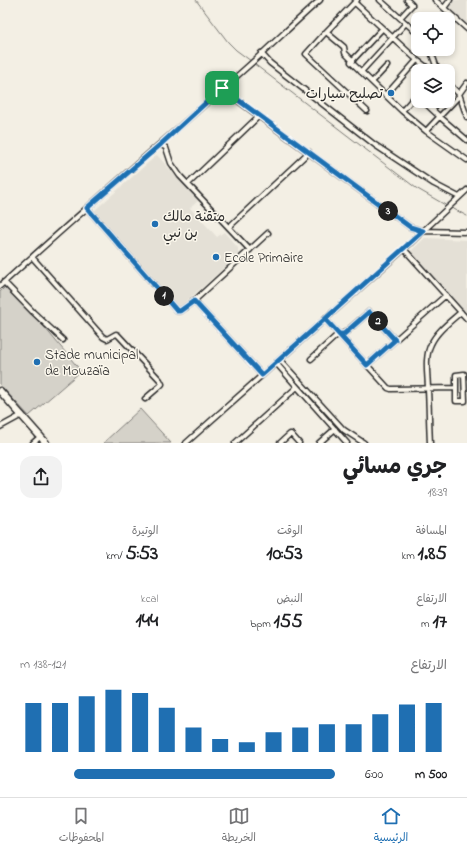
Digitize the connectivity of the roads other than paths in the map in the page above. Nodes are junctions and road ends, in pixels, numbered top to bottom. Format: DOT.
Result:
graph roads {
  1 [pos="320,0"];
  2 [pos="380,0"];
  3 [pos="407,0"];
  4 [pos="435,0"];
  5 [pos="450,0"];
  6 [pos="356,1"];
  7 [pos="444,8"];
  8 [pos="448,12"];
  9 [pos="400,18"];
  10 [pos="455,18"];
  11 [pos="406,23"];
  12 [pos="382,28"];
  13 [pos="411,28"];
  14 [pos="467,30"];
  15 [pos="326,32"];
  16 [pos="392,38"];
  17 [pos="261,54"];
  18 [pos="353,60"];
  19 [pos="417,60"];
  20 [pos="422,64"];
  21 [pos="387,66"];
  22 [pos="362,72"];
  23 [pos="372,82"];
  24 [pos="467,83"];
  25 [pos="222,88"];
  26 [pos="455,91"];
  27 [pos="386,95"];
  28 [pos="459,95"];
  29 [pos="411,102"];
  30 [pos="433,109"];
  31 [pos="402,110"];
  32 [pos="367,111"];
  33 [pos="259,116"];
  34 [pos="440,117"];
  35 [pos="467,117"];
  36 [pos="426,131"];
  37 [pos="467,140"];
  38 [pos="161,144"];
  39 [pos="309,152"];
  40 [pos="467,160"];
  41 [pos="188,184"];
  42 [pos="467,190"];
  43 [pos="460,197"];
  44 [pos="87,208"];
  45 [pos="229,227"];
  46 [pos="423,231"];
  47 [pos="467,232"];
  48 [pos="268,233"];
  49 [pos="404,248"];
  50 [pos="250,250"];
  51 [pos="32,257"];
  52 [pos="4,282"];
  53 [pos="0,286"];
  54 [pos="446,295"];
  55 [pos="194,301"];
  56 [pos="461,312"];
  57 [pos="325,319"];
  58 [pos="467,319"];
  59 [pos="339,334"];
  60 [pos="63,340"];
  61 [pos="395,340"];
  62 [pos="311,359"];
  63 [pos="280,360"];
  64 [pos="276,363"];
  65 [pos="367,365"];
  66 [pos="262,375"];
  67 [pos="297,387"];
  68 [pos="428,388"];
  69 [pos="456,388"];
  70 [pos="466,388"];
  71 [pos="0,391"];
  72 [pos="145,399"];
  73 [pos="22,415"];
  74 [pos="0,427"];
  75 [pos="335,429"];
  76 [pos="41,436"];
  77 [pos="34,443"];
  78 [pos="46,443"];
  79 [pos="186,443"];
  80 [pos="235,443"];
  81 [pos="280,443"];
  82 [pos="299,443"];
  83 [pos="319,443"];
  84 [pos="347,443"];
  85 [pos="364,443"];
  86 [pos="430,443"];
  1 -- 17 [label="street"];
  2 -- 9 [label="street"];
  3 -- 9 [label="street"];
  4 -- 7 [label="street"];
  5 -- 7 [label="street"];
  6 -- 12 [label="street"];
  6 -- 15 [label="street"];
  7 -- 8 [label="street"];
  9 -- 11 [label="street"];
  10 -- 14 [label="street"];
  11 -- 13 [label="street"];
  11 -- 16 [label="street"];
  12 -- 16 [label="street"];
  12 -- 18 [label="street"];
  15 -- 18 [label="street"];
  15 -- 32 [label="street"];
  16 -- 19 [label="street"];
  16 -- 22 [label="street"];
  17 -- 25 [label="street"];
  17 -- 43 [label="street"];
  18 -- 22 [label="street"];
  19 -- 20 [label="street"];
  19 -- 27 [label="street"];
  21 -- 23 [label="street"];
  22 -- 23 [label="street"];
  23 -- 27 [label="street"];
  24 -- 28 [label="street"];
  25 -- 33 [label="street"];
  25 -- 38 [label="street"];
  26 -- 28 [label="street"];
  27 -- 31 [label="street"];
  28 -- 34 [label="street"];
  28 -- 35 [label="street"];
  29 -- 31 [label="street"];
  30 -- 34 [label="street"];
  31 -- 36 [label="street"];
  33 -- 39 [label="street"];
  33 -- 41 [label="street"];
  34 -- 36 [label="street"];
  34 -- 37 [label="street"];
  36 -- 40 [label="street"];
  38 -- 41 [label="street"];
  38 -- 44 [label="street"];
  39 -- 45 [label="street"];
  39 -- 46 [label="street"];
  41 -- 45 [label="street"];
  42 -- 43 [label="street"];
  43 -- 46 [label="street"];
  44 -- 51 [label="street"];
  44 -- 55 [label="street"];
  45 -- 50 [label="street"];
  46 -- 47 [label="street"];
  46 -- 49 [label="street"];
  48 -- 50 [label="street"];
  49 -- 54 [label="street"];
  49 -- 57 [label="street"];
  50 -- 55 [label="street"];
  51 -- 52 [label="street"];
  51 -- 72 [label="street"];
  52 -- 53 [label="street"];
  52 -- 60 [label="street"];
  54 -- 56 [label="street"];
  54 -- 61 [label="street"];
  55 -- 66 [label="street"];
  56 -- 58 [label="street"];
  56 -- 68 [label="street"];
  57 -- 59 [label="street"];
  57 -- 63 [label="street"];
  59 -- 61 [label="street"];
  59 -- 62 [label="street"];
  59 -- 65 [label="street"];
  61 -- 65 [label="street"];
  63 -- 64 [label="street"];
  63 -- 85 [label="street"];
  64 -- 66 [label="street"];
  64 -- 67 [label="street"];
  65 -- 68 [label="street"];
  66 -- 79 [label="street"];
  67 -- 75 [label="street"];
  67 -- 80 [label="street"];
  68 -- 69 [label="street"];
  68 -- 86 [label="street"];
  69 -- 70 [label="street"];
  69 -- 70 [label="street"];
  71 -- 73 [label="main road"];
  73 -- 74 [label="street"];
  73 -- 76 [label="main road"];
  75 -- 83 [label="street"];
  75 -- 84 [label="street"];
  76 -- 77 [label="street"];
  76 -- 78 [label="main road"];
  81 -- 82 [label="street"];
}
